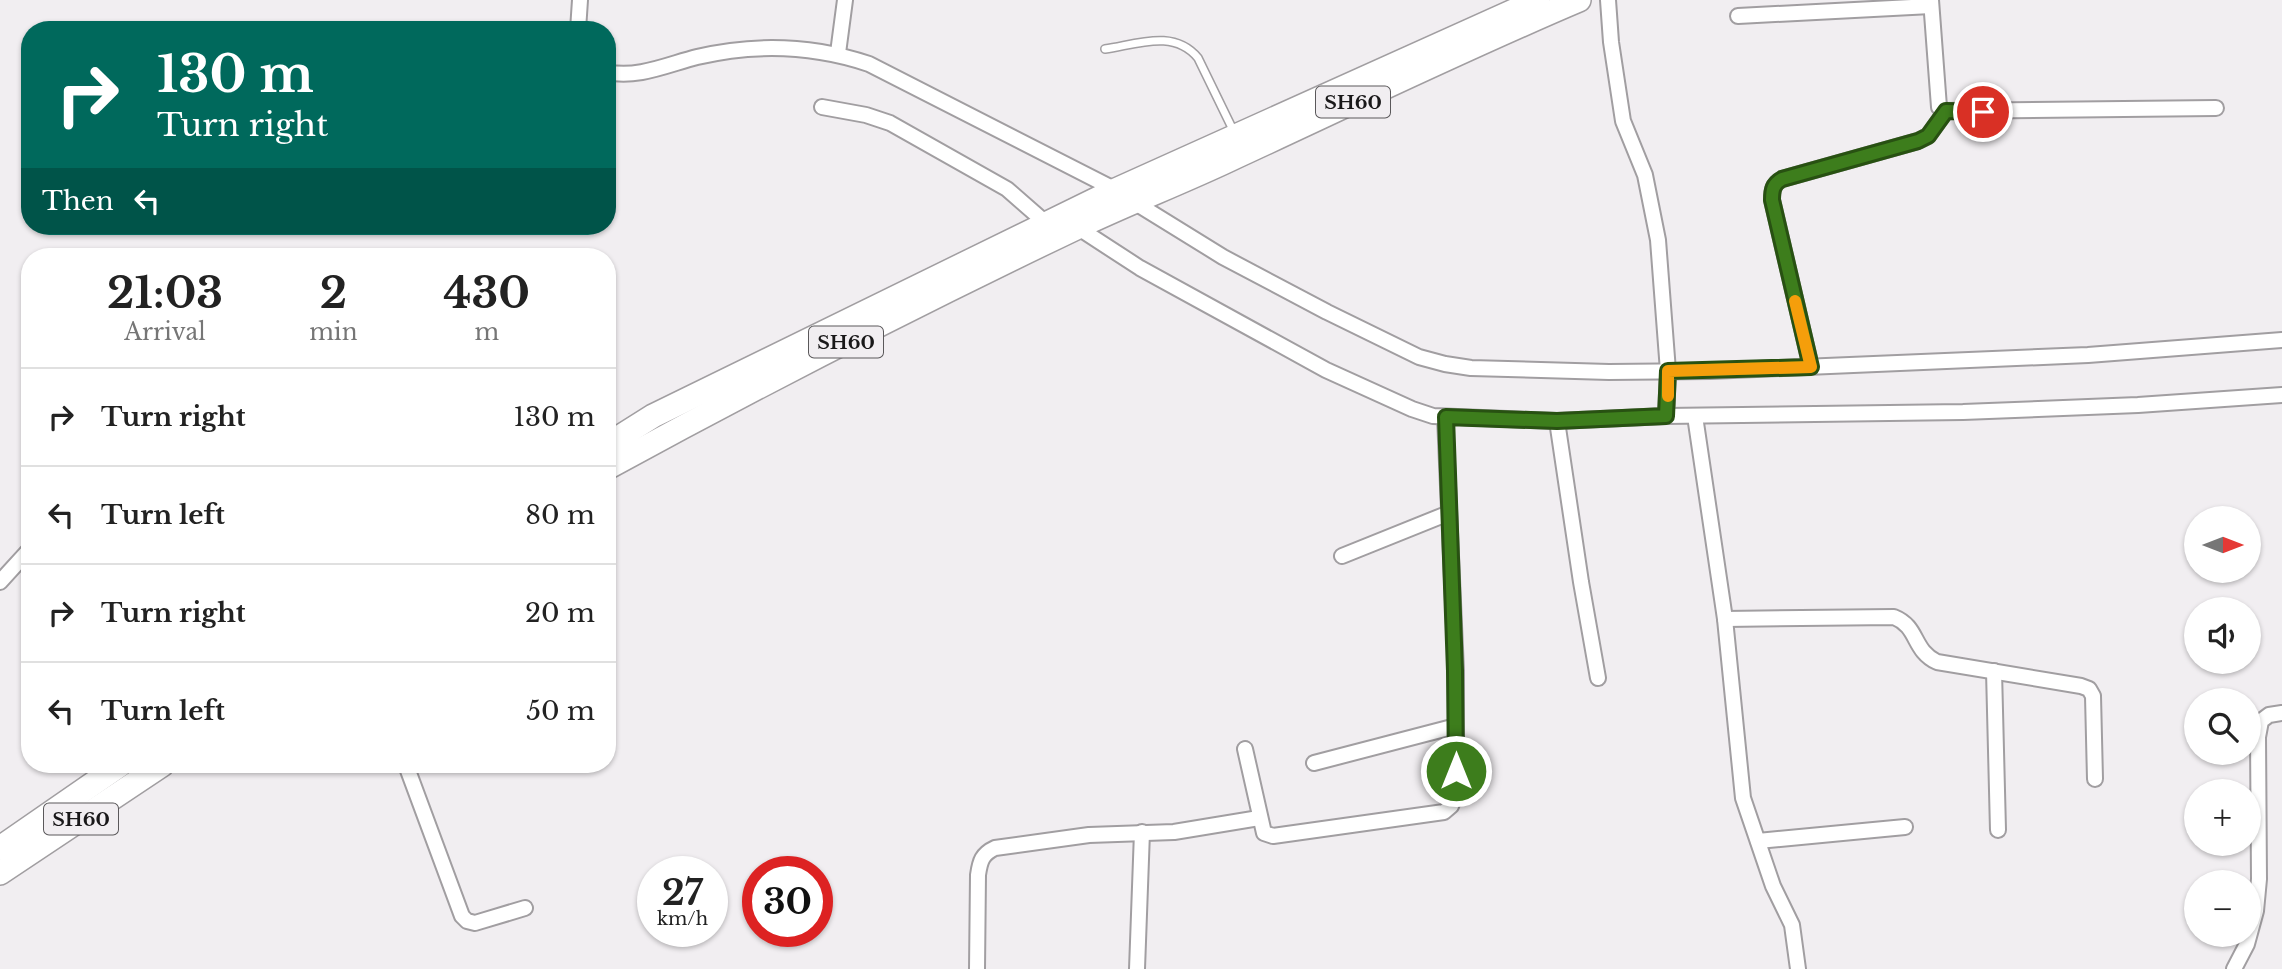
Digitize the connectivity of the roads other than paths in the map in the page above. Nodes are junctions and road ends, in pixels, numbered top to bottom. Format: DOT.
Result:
graph roads {
  1 [pos="580,0"];
  2 [pos="845,0"];
  3 [pos="1538,0"];
  4 [pos="1579,0"];
  5 [pos="1608,0"];
  6 [pos="1931,3"];
  7 [pos="1738,16"];
  8 [pos="579,21"];
  9 [pos="1105,50"];
  10 [pos="838,53"];
  11 [pos="616,73"];
  12 [pos="822,107"];
  13 [pos="2216,108"];
  14 [pos="1946,111"];
  15 [pos="1235,135"];
  16 [pos="1121,198"];
  17 [pos="1070,222"];
  18 [pos="2282,340"];
  19 [pos="1811,367"];
  20 [pos="1668,374"];
  21 [pos="2282,395"];
  22 [pos="1667,413"];
  23 [pos="1695,416"];
  24 [pos="1446,417"];
  25 [pos="1557,421"];
  26 [pos="616,439"];
  27 [pos="616,463"];
  28 [pos="1449,513"];
  29 [pos="1342,556"];
  30 [pos="21,559"];
  31 [pos="0,582"];
  32 [pos="1725,619"];
  33 [pos="1994,671"];
  34 [pos="1598,678"];
  35 [pos="2282,713"];
  36 [pos="1456,726"];
  37 [pos="1245,749"];
  38 [pos="1314,763"];
  39 [pos="108,773"];
  40 [pos="150,773"];
  41 [pos="410,773"];
  42 [pos="2095,779"];
  43 [pos="1259,818"];
  44 [pos="1905,827"];
  45 [pos="1998,830"];
  46 [pos="1142,832"];
  47 [pos="1758,841"];
  48 [pos="0,848"];
  49 [pos="0,873"];
  50 [pos="525,908"];
  51 [pos="977,969"];
  52 [pos="1137,969"];
  53 [pos="1798,969"];
  54 [pos="2234,969"];
  1 -- 8 [label="street"];
  2 -- 10 [label="street"];
  3 -- 15 [label="main road, SH60"];
  4 -- 16 [label="main road, SH60"];
  5 -- 20 [label="street"];
  6 -- 7 [label="street"];
  6 -- 14 [label="street"];
  9 -- 15 [label="lane"];
  10 -- 11 [label="street"];
  10 -- 16 [label="street"];
  12 -- 17 [label="street"];
  13 -- 14 [label="street"];
  14 -- 19 [label="street"];
  15 -- 16 [label="main road, SH60"];
  16 -- 17 [label="main road, SH60"];
  16 -- 20 [label="street"];
  17 -- 24 [label="street"];
  17 -- 26 [label="main road, SH60"];
  17 -- 27 [label="main road, SH60"];
  18 -- 19 [label="street"];
  19 -- 20 [label="street"];
  20 -- 22 [label="street"];
  21 -- 23 [label="street"];
  22 -- 23 [label="street"];
  22 -- 25 [label="street"];
  23 -- 32 [label="street"];
  24 -- 25 [label="street"];
  24 -- 28 [label="street"];
  25 -- 34 [label="street"];
  28 -- 29 [label="street"];
  28 -- 36 [label="street"];
  30 -- 31 [label="street"];
  32 -- 33 [label="street"];
  32 -- 47 [label="street"];
  33 -- 42 [label="street"];
  33 -- 45 [label="street"];
  35 -- 54 [label="street"];
  36 -- 38 [label="street"];
  36 -- 43 [label="street"];
  37 -- 43 [label="street"];
  39 -- 48 [label="main road, SH60"];
  40 -- 49 [label="main road, SH60"];
  41 -- 50 [label="street"];
  43 -- 46 [label="street"];
  44 -- 47 [label="street"];
  46 -- 51 [label="street"];
  46 -- 52 [label="street"];
  47 -- 53 [label="street"];
}
